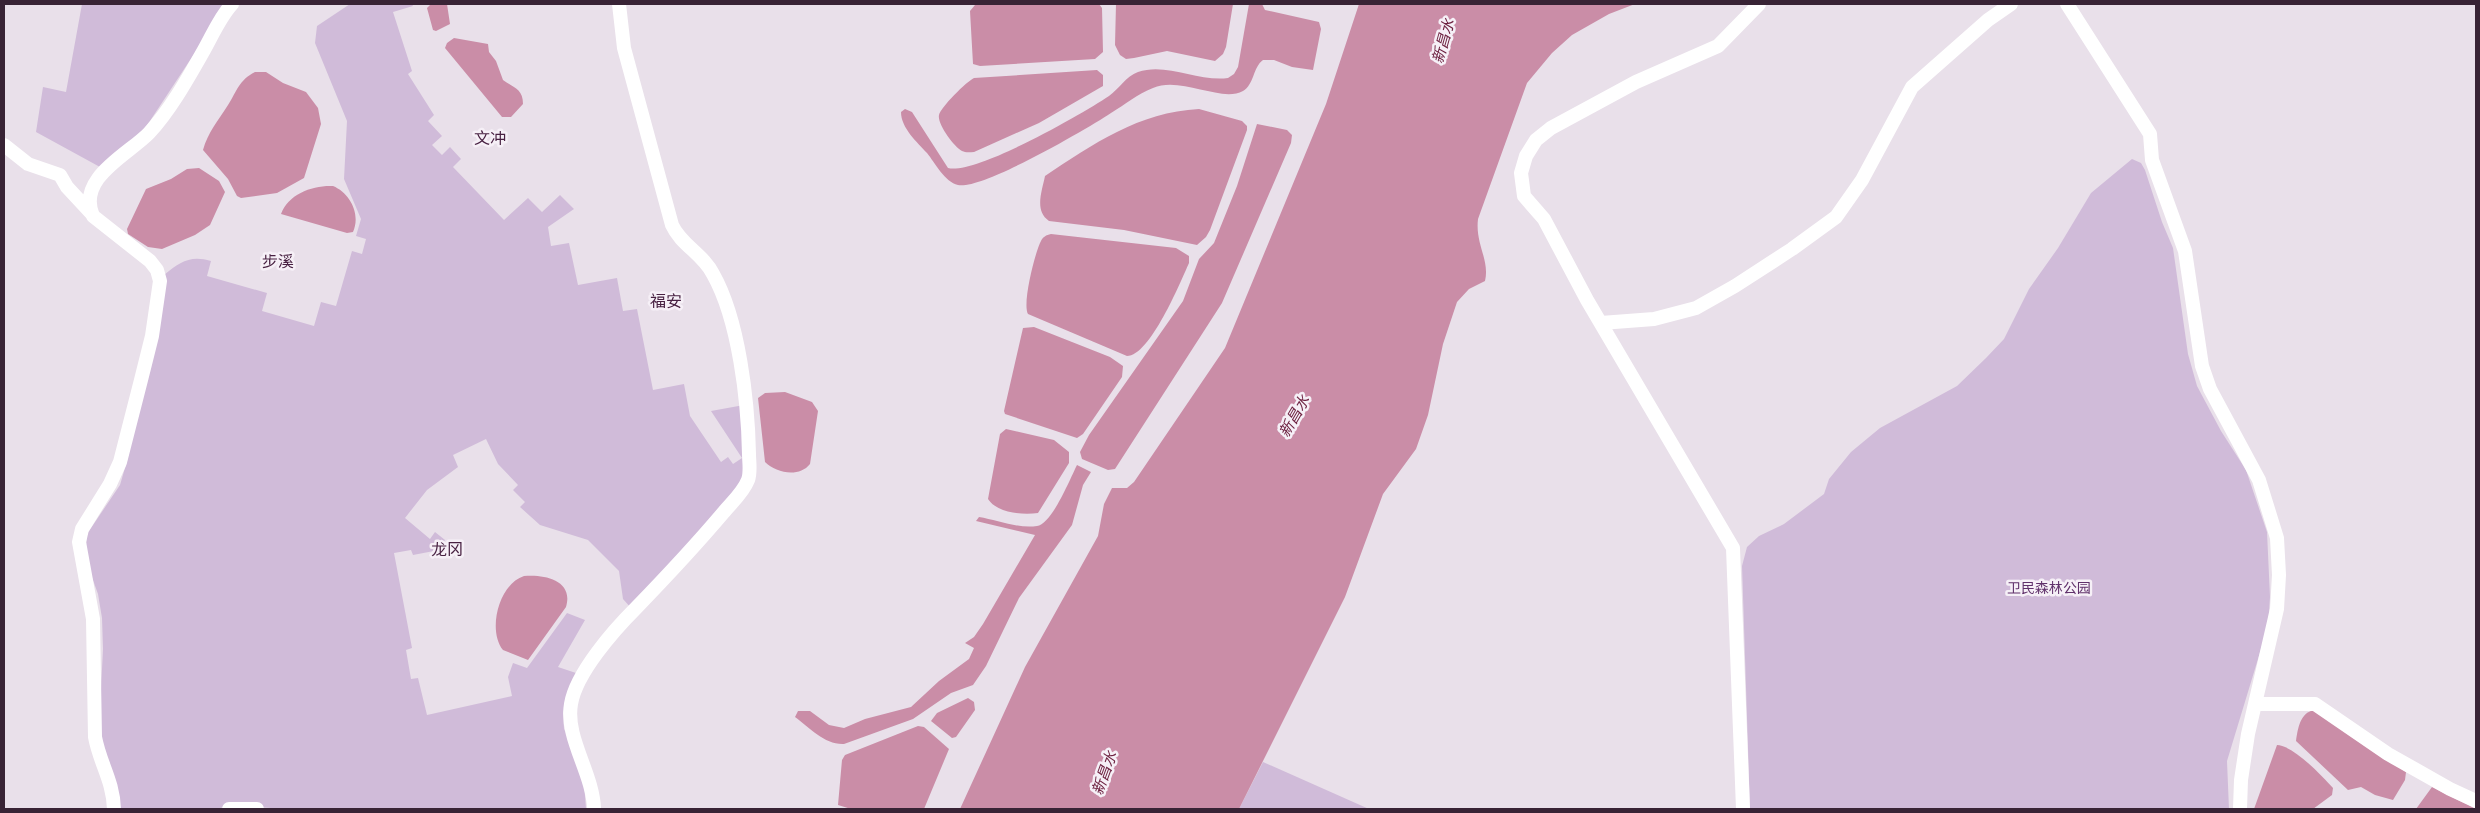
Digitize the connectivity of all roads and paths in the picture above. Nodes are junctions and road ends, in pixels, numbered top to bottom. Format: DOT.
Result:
graph roads {
  1 [pos="232,4"];
  2 [pos="618,4"];
  3 [pos="1759,4"];
  4 [pos="2011,4"];
  5 [pos="2068,4"];
  6 [pos="4,145"];
  7 [pos="93,216"];
  8 [pos="1601,323"];
  9 [pos="2255,704"];
  10 [pos="2476,801"];
  11 [pos="114,809"];
  12 [pos="229,809"];
  13 [pos="257,809"];
  14 [pos="594,809"];
  15 [pos="1743,809"];
  16 [pos="2240,809"];
  1 -- 7 [label="street"];
  2 -- 14 [label="street"];
  3 -- 8 [label="street"];
  4 -- 8 [label="street"];
  5 -- 9 [label="street"];
  6 -- 7 [label="street"];
  7 -- 11 [label="street"];
  8 -- 15 [label="street"];
  9 -- 10 [label="street"];
  9 -- 16 [label="street"];
  12 -- 13 [label="street"];
}
